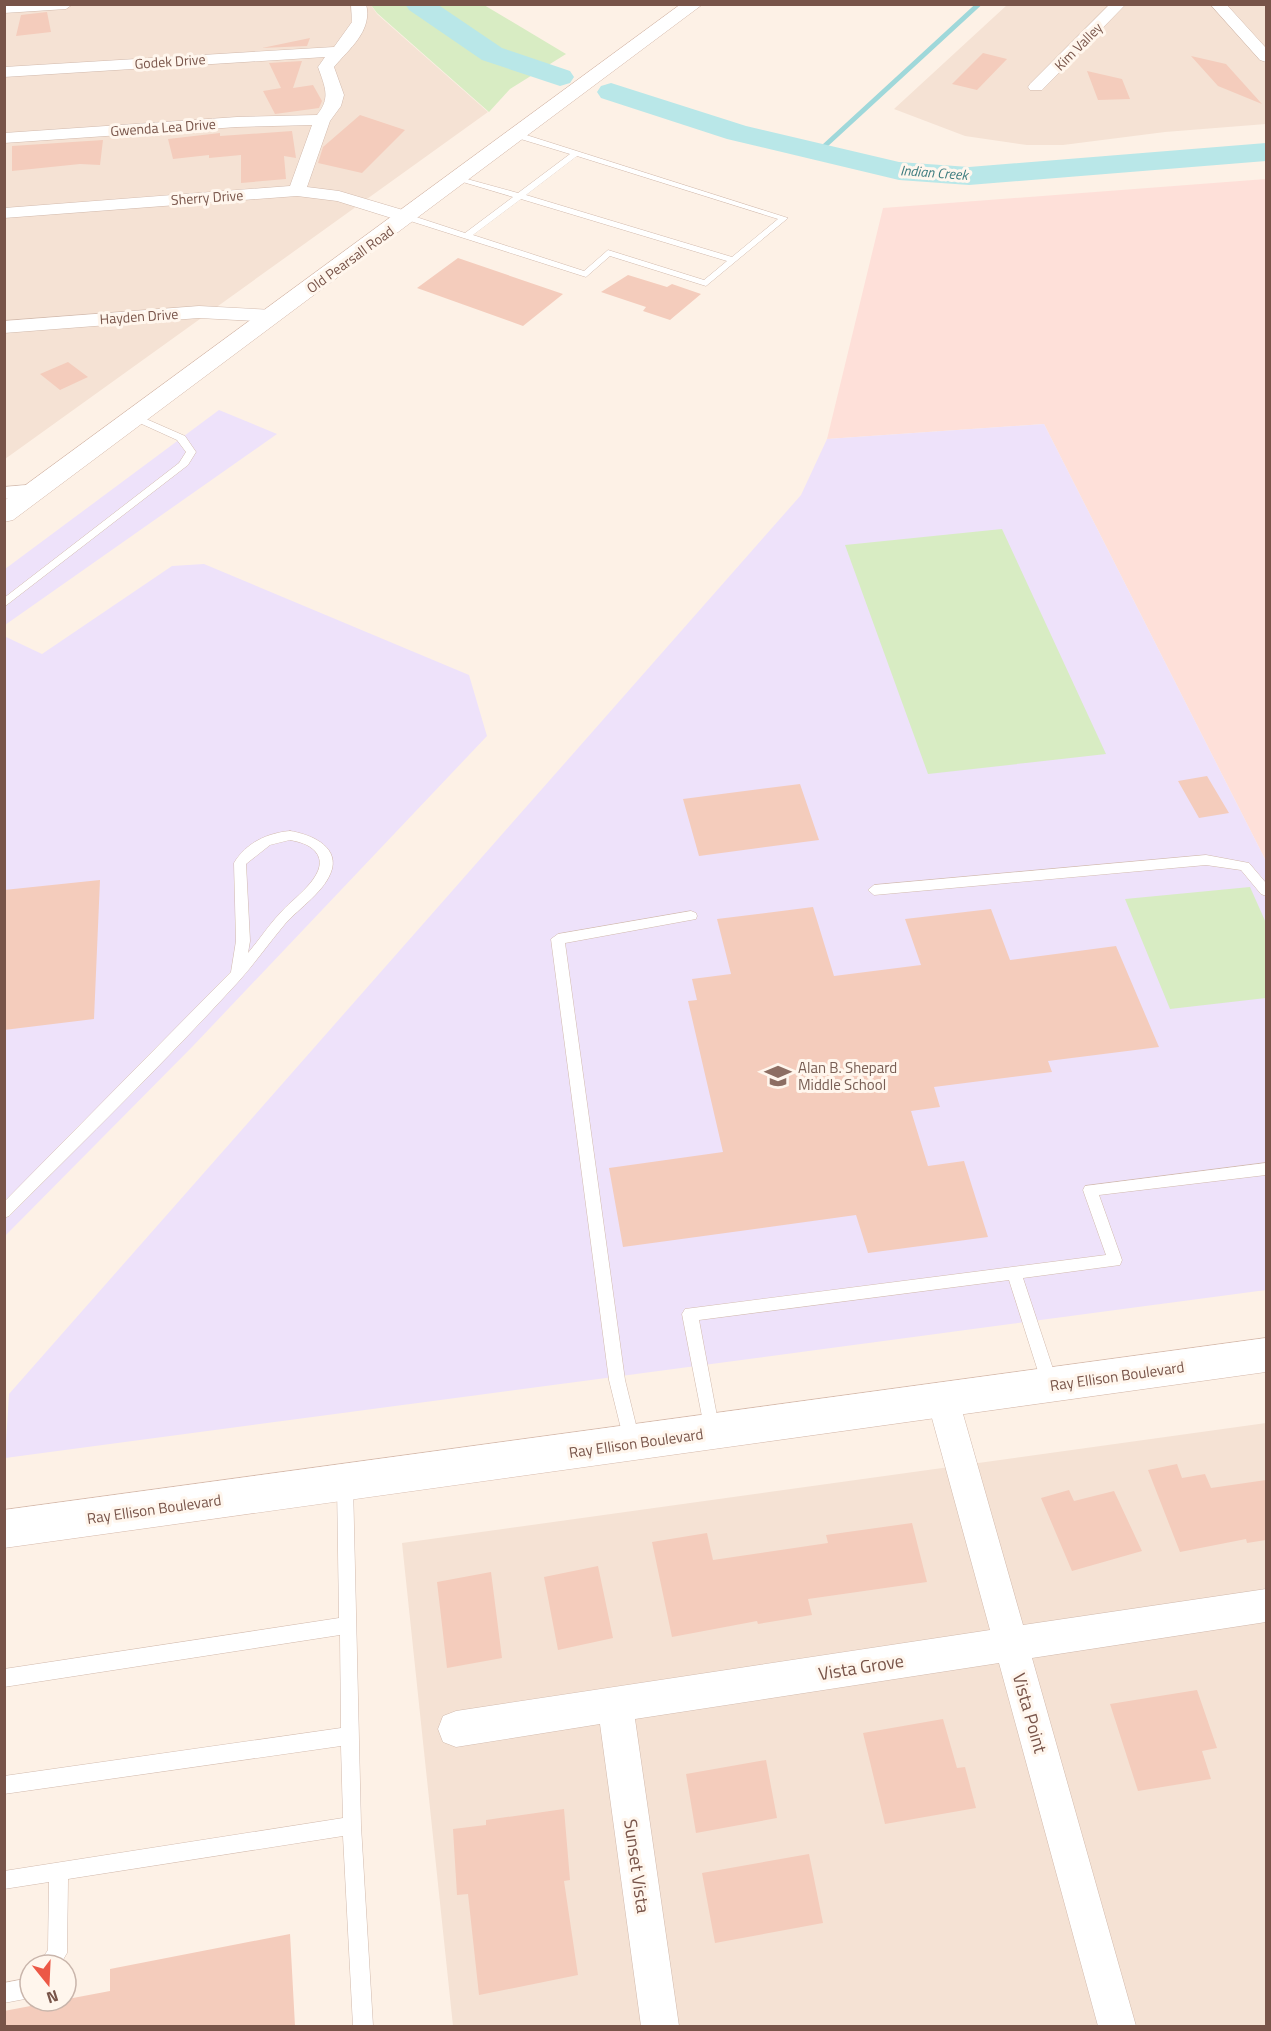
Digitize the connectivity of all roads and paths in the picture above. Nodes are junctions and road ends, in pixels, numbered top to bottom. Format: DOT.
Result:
graph roads {
  1 [pos="66,4"];
  2 [pos="358,4"];
  3 [pos="694,4"];
  4 [pos="1119,4"];
  5 [pos="1217,4"];
  6 [pos="4,8"];
  7 [pos="336,52"];
  8 [pos="1266,57"];
  9 [pos="4,72"];
  10 [pos="1036,87"];
  11 [pos="322,120"];
  12 [pos="517,135"];
  13 [pos="4,138"];
  14 [pos="575,154"];
  15 [pos="459,178"];
  16 [pos="297,191"];
  17 [pos="518,196"];
  18 [pos="4,213"];
  19 [pos="407,217"];
  20 [pos="465,237"];
  21 [pos="733,260"];
  22 [pos="273,316"];
  23 [pos="4,327"];
  24 [pos="137,418"];
  25 [pos="37,490"];
  26 [pos="4,493"];
  27 [pos="4,514"];
  28 [pos="4,604"];
  29 [pos="874,890"];
  30 [pos="1266,891"];
  31 [pos="691,916"];
  32 [pos="238,972"];
  33 [pos="1266,1169"];
  34 [pos="4,1212"];
  35 [pos="1014,1273"];
  36 [pos="1266,1355"];
  37 [pos="1051,1386"];
  38 [pos="943,1400"];
  39 [pos="712,1432"];
  40 [pos="632,1443"];
  41 [pos="345,1482"];
  42 [pos="4,1529"];
  43 [pos="1266,1605"];
  44 [pos="348,1625"];
  45 [pos="1011,1644"];
  46 [pos="4,1678"];
  47 [pos="615,1705"];
  48 [pos="456,1729"];
  49 [pos="350,1736"];
  50 [pos="4,1785"];
  51 [pos="352,1826"];
  52 [pos="59,1871"];
  53 [pos="4,1880"];
  54 [pos="57,1953"];
  55 [pos="363,2026"];
  56 [pos="660,2026"];
  57 [pos="1117,2026"];
  1 -- 6 [label="street"];
  2 -- 7 [label="street"];
  3 -- 12 [label="main road, Old Pearsall Road"];
  4 -- 10 [label="street, Kim Valley"];
  5 -- 8 [label="street"];
  7 -- 9 [label="street, Godek Drive"];
  7 -- 11 [label="street"];
  11 -- 13 [label="street, Gwenda Lea Drive"];
  11 -- 16 [label="street"];
  12 -- 14 [label="lane"];
  12 -- 15 [label="main road, Old Pearsall Road"];
  14 -- 17 [label="lane"];
  14 -- 21 [label="lane"];
  15 -- 17 [label="lane"];
  15 -- 19 [label="main road, Old Pearsall Road"];
  16 -- 18 [label="street, Sherry Drive"];
  16 -- 19 [label="street, Sherry Drive"];
  17 -- 20 [label="lane"];
  17 -- 21 [label="lane"];
  19 -- 20 [label="lane"];
  19 -- 22 [label="main road, Old Pearsall Road"];
  20 -- 21 [label="lane"];
  22 -- 23 [label="street, Hayden Drive"];
  22 -- 24 [label="main road, Old Pearsall Road"];
  24 -- 25 [label="main road, Old Pearsall Road"];
  24 -- 28 [label="lane"];
  25 -- 26 [label="street"];
  25 -- 27 [label="main road, Old Pearsall Road"];
  29 -- 30 [label="lane"];
  31 -- 40 [label="lane"];
  32 -- 32 [label="lane"];
  32 -- 34 [label="lane"];
  33 -- 35 [label="lane"];
  35 -- 37 [label="lane"];
  35 -- 39 [label="lane"];
  36 -- 37 [label="main road, Ray Ellison Boulevard"];
  37 -- 38 [label="main road, Ray Ellison Boulevard"];
  38 -- 39 [label="main road, Ray Ellison Boulevard"];
  38 -- 45 [label="street, Vista Point"];
  39 -- 40 [label="main road, Ray Ellison Boulevard"];
  40 -- 41 [label="main road, Ray Ellison Boulevard"];
  41 -- 42 [label="main road, Ray Ellison Boulevard"];
  41 -- 44 [label="lane"];
  43 -- 45 [label="street, Vista Grove"];
  44 -- 46 [label="lane"];
  44 -- 49 [label="lane"];
  45 -- 47 [label="street, Vista Grove"];
  45 -- 57 [label="street, Vista Point"];
  47 -- 48 [label="street, Vista Grove"];
  47 -- 56 [label="street, Sunset Vista"];
  49 -- 50 [label="lane"];
  49 -- 51 [label="lane"];
  51 -- 52 [label="lane"];
  51 -- 55 [label="lane"];
  52 -- 53 [label="lane"];
  52 -- 54 [label="lane"];
}
